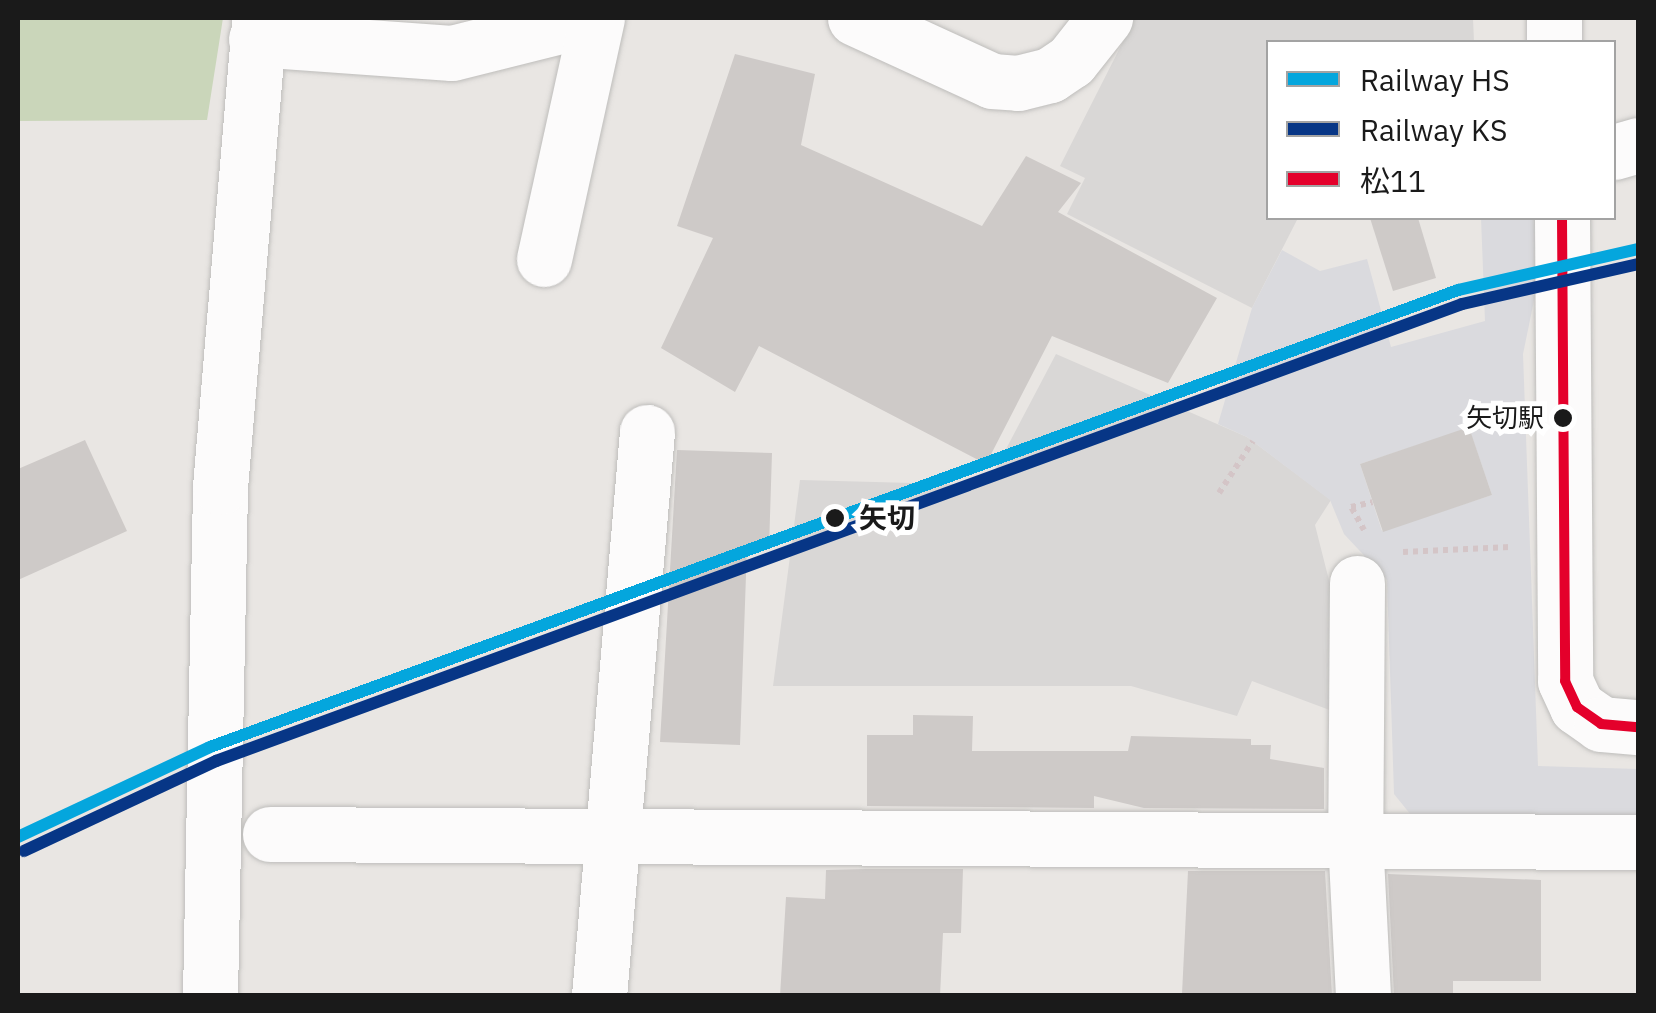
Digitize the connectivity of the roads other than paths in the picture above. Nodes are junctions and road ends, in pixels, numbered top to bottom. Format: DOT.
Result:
graph roads {
  1 [pos="595,18"];
  2 [pos="855,18"];
  3 [pos="1105,18"];
  4 [pos="258,28"];
  5 [pos="1562,220"];
  6 [pos="544,259"];
  7 [pos="648,432"];
  8 [pos="1373,558"];
  9 [pos="1638,727"];
  10 [pos="270,834"];
  11 [pos="614,834"];
  12 [pos="1355,838"];
  13 [pos="1638,842"];
  14 [pos="210,996"];
  15 [pos="599,996"];
  16 [pos="1363,996"];
  1 -- 4 [label="street"];
  1 -- 6 [label="street"];
  2 -- 3 [label="street"];
  4 -- 14 [label="street"];
  5 -- 9 [label="street"];
  7 -- 11 [label="street"];
  8 -- 12 [label="street"];
  10 -- 11 [label="street"];
  11 -- 12 [label="street"];
  11 -- 15 [label="street"];
  12 -- 13 [label="street"];
  12 -- 16 [label="street"];
}
